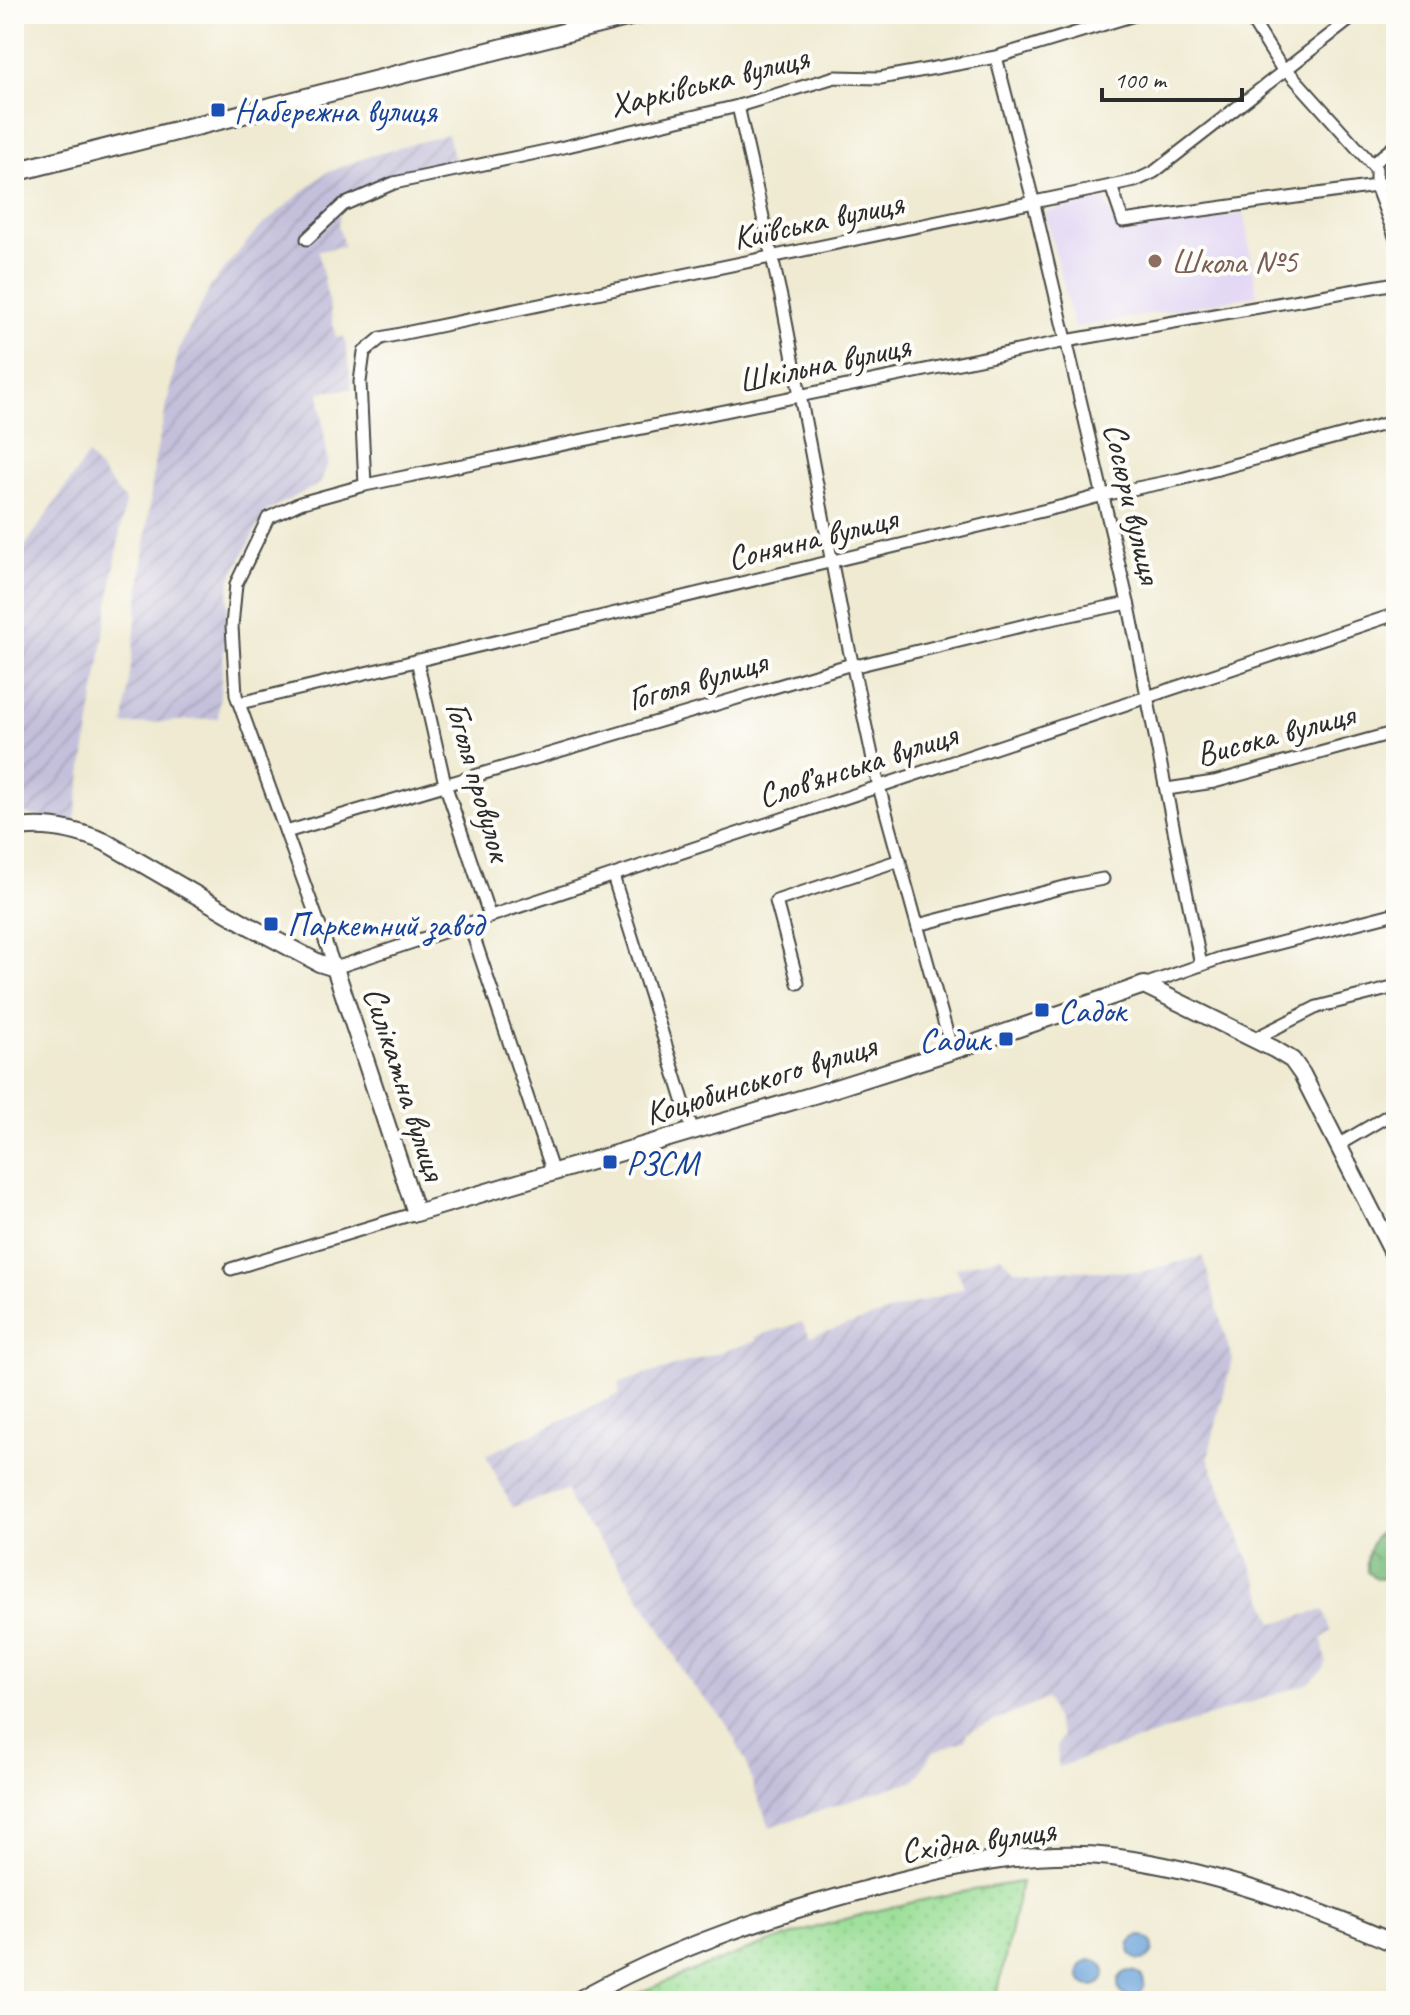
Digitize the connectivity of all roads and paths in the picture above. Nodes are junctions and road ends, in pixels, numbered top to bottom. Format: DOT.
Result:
graph roads {
  1 [pos="638,14"];
  2 [pos="1138,14"];
  3 [pos="1248,14"];
  4 [pos="1357,14"];
  5 [pos="996,57"];
  6 [pos="1287,70"];
  7 [pos="738,106"];
  8 [pos="1396,145"];
  9 [pos="1372,164"];
  10 [pos="14,172"];
  11 [pos="1396,181"];
  12 [pos="1111,186"];
  13 [pos="1376,186"];
  14 [pos="1034,204"];
  15 [pos="307,239"];
  16 [pos="1396,239"];
  17 [pos="772,258"];
  18 [pos="1396,283"];
  19 [pos="1066,341"];
  20 [pos="802,396"];
  21 [pos="1396,421"];
  22 [pos="365,485"];
  23 [pos="1103,495"];
  24 [pos="268,518"];
  25 [pos="833,562"];
  26 [pos="1128,603"];
  27 [pos="1396,614"];
  28 [pos="417,660"];
  29 [pos="852,664"];
  30 [pos="1149,696"];
  31 [pos="240,703"];
  32 [pos="1396,732"];
  33 [pos="445,784"];
  34 [pos="879,787"];
  35 [pos="1167,789"];
  36 [pos="14,829"];
  37 [pos="286,832"];
  38 [pos="900,860"];
  39 [pos="613,876"];
  40 [pos="1103,879"];
  41 [pos="1396,913"];
  42 [pos="490,917"];
  43 [pos="469,923"];
  44 [pos="918,925"];
  45 [pos="1201,965"];
  46 [pos="335,968"];
  47 [pos="798,983"];
  48 [pos="1144,985"];
  49 [pos="1396,987"];
  50 [pos="1254,1039"];
  51 [pos="952,1051"];
  52 [pos="1396,1111"];
  53 [pos="693,1132"];
  54 [pos="1338,1145"];
  55 [pos="553,1173"];
  56 [pos="416,1213"];
  57 [pos="1396,1259"];
  58 [pos="231,1269"];
  59 [pos="1396,1944"];
  60 [pos="577,2001"];
  1 -- 10 [label="main road"];
  2 -- 5 [label="street, Харківська вулиця"];
  3 -- 6 [label="street"];
  4 -- 6 [label="street, Київська вулиця"];
  5 -- 7 [label="street, Харківська вулиця"];
  5 -- 14 [label="street, Сосюри вулиця"];
  6 -- 9 [label="street"];
  6 -- 12 [label="street, Київська вулиця"];
  7 -- 15 [label="street, Харківська вулиця"];
  7 -- 17 [label="street"];
  8 -- 9 [label="street"];
  9 -- 13 [label="street"];
  11 -- 13 [label="street"];
  12 -- 13 [label="street"];
  12 -- 14 [label="street, Київська вулиця"];
  13 -- 16 [label="street"];
  14 -- 17 [label="street, Київська вулиця"];
  14 -- 19 [label="street, Сосюри вулиця"];
  17 -- 20 [label="street"];
  17 -- 22 [label="street, Київська вулиця"];
  18 -- 19 [label="street, Шкільна вулиця"];
  19 -- 20 [label="street, Шкільна вулиця"];
  19 -- 23 [label="street, Сосюри вулиця"];
  20 -- 22 [label="street, Шкільна вулиця"];
  20 -- 25 [label="street"];
  21 -- 23 [label="street, Сонячна вулиця"];
  22 -- 24 [label="street, Шкільна вулиця"];
  23 -- 25 [label="street, Сонячна вулиця"];
  23 -- 26 [label="street, Сосюри вулиця"];
  24 -- 31 [label="street, Силікатна вулиця"];
  25 -- 28 [label="street, Сонячна вулиця"];
  25 -- 29 [label="street"];
  26 -- 29 [label="street, Гоголя вулиця"];
  26 -- 30 [label="street, Сосюри вулиця"];
  27 -- 30 [label="street, Слов’янська вулиця"];
  28 -- 31 [label="street, Сонячна вулиця"];
  28 -- 33 [label="street, Гоголя провулок"];
  29 -- 33 [label="street, Гоголя вулиця"];
  29 -- 34 [label="street"];
  30 -- 34 [label="street, Слов’янська вулиця"];
  30 -- 35 [label="street, Сосюри вулиця"];
  31 -- 37 [label="street, Силікатна вулиця"];
  32 -- 35 [label="street, Висока вулиця"];
  33 -- 37 [label="street, Гоголя вулиця"];
  33 -- 42 [label="street, Гоголя провулок"];
  34 -- 38 [label="street"];
  34 -- 39 [label="street, Слов’янська вулиця"];
  35 -- 45 [label="street, Сосюри вулиця"];
  36 -- 46 [label="street"];
  37 -- 46 [label="street, Силікатна вулиця"];
  38 -- 44 [label="street"];
  38 -- 47 [label="street"];
  39 -- 42 [label="street, Слов’янська вулиця"];
  39 -- 53 [label="street"];
  40 -- 44 [label="street"];
  41 -- 45 [label="street, Коцюбинського вулиця"];
  42 -- 43 [label="street, Слов’янська вулиця"];
  43 -- 46 [label="street, Слов’янська вулиця"];
  43 -- 55 [label="street"];
  44 -- 51 [label="street"];
  45 -- 48 [label="street, Коцюбинського вулиця"];
  46 -- 56 [label="street, Силікатна вулиця"];
  48 -- 50 [label="street"];
  48 -- 51 [label="street, Коцюбинського вулиця"];
  49 -- 50 [label="street"];
  50 -- 54 [label="street"];
  51 -- 53 [label="street, Коцюбинського вулиця"];
  52 -- 54 [label="street"];
  53 -- 55 [label="street, Коцюбинського вулиця"];
  54 -- 57 [label="street"];
  55 -- 56 [label="street, Коцюбинського вулиця"];
  56 -- 58 [label="street, Коцюбинського вулиця"];
  59 -- 60 [label="street, Східна вулиця"];
}
